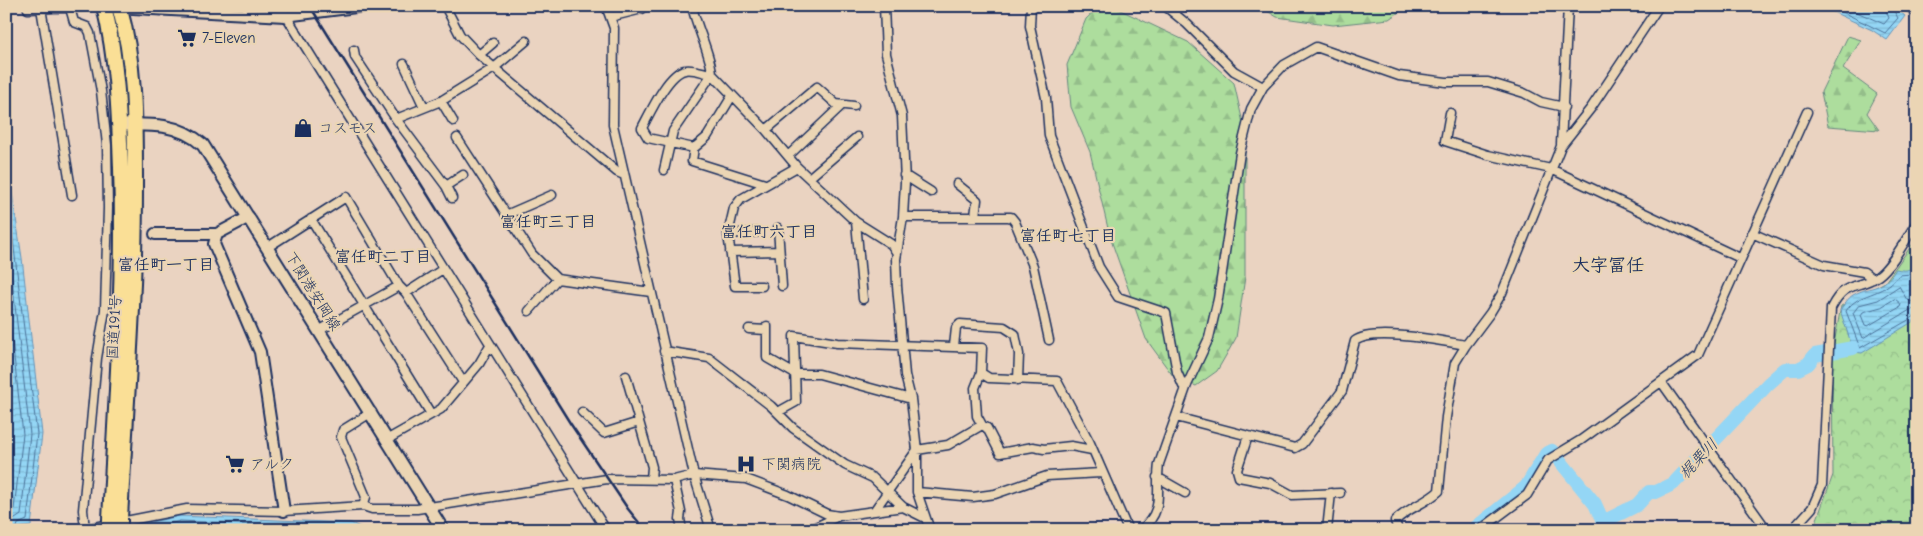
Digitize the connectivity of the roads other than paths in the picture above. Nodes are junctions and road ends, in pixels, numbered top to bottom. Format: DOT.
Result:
graph roads {
  1 [pos="27,6"];
  2 [pos="104,6"];
  3 [pos="280,6"];
  4 [pos="364,6"];
  5 [pos="445,6"];
  6 [pos="606,6"];
  7 [pos="644,6"];
  8 [pos="692,6"];
  9 [pos="884,6"];
  10 [pos="1031,6"];
  11 [pos="1165,6"];
  12 [pos="1568,6"];
  13 [pos="1659,6"];
  14 [pos="1912,6"];
  15 [pos="119,7"];
  16 [pos="40,8"];
  17 [pos="70,8"];
  18 [pos="215,8"];
  19 [pos="321,8"];
  20 [pos="1917,11"];
  21 [pos="285,16"];
  22 [pos="610,17"];
  23 [pos="526,41"];
  24 [pos="493,44"];
  25 [pos="354,50"];
  26 [pos="479,55"];
  27 [pos="404,64"];
  28 [pos="494,68"];
  29 [pos="712,74"];
  30 [pos="1263,88"];
  31 [pos="732,96"];
  32 [pos="441,101"];
  33 [pos="842,106"];
  34 [pos="854,106"];
  35 [pos="1564,106"];
  36 [pos="424,107"];
  37 [pos="1807,112"];
  38 [pos="1450,113"];
  39 [pos="396,119"];
  40 [pos="453,122"];
  41 [pos="135,124"];
  42 [pos="120,126"];
  43 [pos="766,130"];
  44 [pos="857,137"];
  45 [pos="461,141"];
  46 [pos="670,143"];
  47 [pos="1561,146"];
  48 [pos="694,148"];
  49 [pos="788,156"];
  50 [pos="797,167"];
  51 [pos="664,170"];
  52 [pos="1551,170"];
  53 [pos="463,175"];
  54 [pos="624,175"];
  55 [pos="904,175"];
  56 [pos="809,178"];
  57 [pos="765,184"];
  58 [pos="957,184"];
  59 [pos="446,186"];
  60 [pos="931,192"];
  61 [pos="552,195"];
  62 [pos="72,196"];
  63 [pos="452,198"];
  64 [pos="506,215"];
  65 [pos="975,216"];
  66 [pos="249,217"];
  67 [pos="903,217"];
  68 [pos="311,219"];
  69 [pos="856,222"];
  70 [pos="1917,222"];
  71 [pos="778,228"];
  72 [pos="758,232"];
  73 [pos="1752,233"];
  74 [pos="155,234"];
  75 [pos="218,234"];
  76 [pos="728,234"];
  77 [pos="268,246"];
  78 [pos="779,251"];
  79 [pos="730,252"];
  80 [pos="897,253"];
  81 [pos="1740,258"];
  82 [pos="443,269"];
  83 [pos="557,279"];
  84 [pos="1872,279"];
  85 [pos="399,286"];
  86 [pos="762,286"];
  87 [pos="782,286"];
  88 [pos="652,292"];
  89 [pos="406,293"];
  90 [pos="863,299"];
  91 [pos="365,307"];
  92 [pos="529,310"];
  93 [pos="749,329"];
  94 [pos="320,330"];
  95 [pos="1048,340"];
  96 [pos="902,345"];
  97 [pos="1466,345"];
  98 [pos="954,346"];
  99 [pos="492,348"];
  100 [pos="664,350"];
  101 [pos="981,373"];
  102 [pos="795,374"];
  103 [pos="626,376"];
  104 [pos="1018,380"];
  105 [pos="464,382"];
  106 [pos="1662,383"];
  107 [pos="1187,384"];
  108 [pos="911,399"];
  109 [pos="372,412"];
  110 [pos="582,412"];
  111 [pos="778,412"];
  112 [pos="431,414"];
  113 [pos="1176,417"];
  114 [pos="639,422"];
  115 [pos="982,426"];
  116 [pos="1248,436"];
  117 [pos="388,439"];
  118 [pos="917,450"];
  119 [pos="1092,450"];
  120 [pos="1101,473"];
  121 [pos="694,475"];
  122 [pos="1157,477"];
  123 [pos="651,479"];
  124 [pos="674,480"];
  125 [pos="577,483"];
  126 [pos="917,492"];
  127 [pos="1185,493"];
  128 [pos="1331,493"];
  129 [pos="1340,493"];
  130 [pos="887,494"];
  131 [pos="363,506"];
  132 [pos="428,506"];
  133 [pos="903,507"];
  134 [pos="284,511"];
  135 [pos="874,511"];
  136 [pos="839,516"];
  137 [pos="925,518"];
  138 [pos="115,524"];
  139 [pos="443,530"];
  140 [pos="606,530"];
  141 [pos="682,530"];
  142 [pos="711,530"];
  143 [pos="809,530"];
  144 [pos="930,530"];
  145 [pos="1128,530"];
  146 [pos="1141,530"];
  147 [pos="1327,530"];
  148 [pos="1398,530"];
  149 [pos="1480,530"];
  150 [pos="1767,530"];
  151 [pos="1792,530"];
  1 -- 16 [label="street"];
  2 -- 15 [label="street"];
  2 -- 17 [label="street"];
  2 -- 42 [label="highway, 国道191号"];
  3 -- 21 [label="street"];
  4 -- 19 [label="street"];
  5 -- 26 [label="street"];
  6 -- 22 [label="street"];
  7 -- 22 [label="street"];
  8 -- 29 [label="street"];
  9 -- 55 [label="street"];
  10 -- 107 [label="street"];
  11 -- 30 [label="street"];
  12 -- 35 [label="street"];
  13 -- 47 [label="street"];
  14 -- 20 [label="main road"];
  15 -- 18 [label="street"];
  15 -- 41 [label="highway, 国道191号"];
  16 -- 17 [label="street"];
  16 -- 62 [label="street"];
  17 -- 134 [label="street"];
  18 -- 21 [label="street"];
  19 -- 21 [label="street"];
  21 -- 82 [label="street"];
  22 -- 54 [label="street"];
  23 -- 28 [label="street"];
  24 -- 26 [label="street"];
  25 -- 39 [label="street"];
  26 -- 28 [label="street"];
  27 -- 36 [label="street"];
  28 -- 32 [label="street"];
  28 -- 54 [label="street"];
  29 -- 31 [label="street"];
  29 -- 46 [label="street"];
  29 -- 46 [label="street"];
  30 -- 35 [label="street"];
  30 -- 107 [label="street"];
  31 -- 43 [label="street"];
  31 -- 48 [label="street"];
  32 -- 36 [label="street"];
  32 -- 40 [label="street"];
  33 -- 34 [label="street"];
  33 -- 43 [label="street"];
  33 -- 49 [label="street"];
  35 -- 47 [label="street"];
  36 -- 39 [label="street"];
  37 -- 73 [label="street"];
  38 -- 52 [label="street"];
  39 -- 59 [label="street"];
  41 -- 42 [label="main road, 下関港安岡線"];
  41 -- 66 [label="main road, 下関港安岡線"];
  41 -- 138 [label="highway, 国道191号"];
  42 -- 138 [label="highway, 国道191号"];
  43 -- 49 [label="street"];
  44 -- 56 [label="street"];
  45 -- 64 [label="street"];
  46 -- 48 [label="street"];
  46 -- 51 [label="street"];
  47 -- 52 [label="street"];
  48 -- 57 [label="street"];
  49 -- 50 [label="street"];
  50 -- 56 [label="street"];
  50 -- 57 [label="street"];
  52 -- 81 [label="street"];
  52 -- 97 [label="street"];
  53 -- 59 [label="street"];
  54 -- 88 [label="street"];
  55 -- 60 [label="street"];
  55 -- 67 [label="street"];
  56 -- 69 [label="street"];
  57 -- 76 [label="street"];
  58 -- 65 [label="street"];
  59 -- 63 [label="street"];
  61 -- 64 [label="street"];
  64 -- 83 [label="street"];
  65 -- 67 [label="street"];
  65 -- 95 [label="street"];
  66 -- 75 [label="street"];
  66 -- 77 [label="main road, 下関港安岡線"];
  67 -- 80 [label="street"];
  68 -- 77 [label="street"];
  68 -- 85 [label="street"];
  68 -- 91 [label="street"];
  69 -- 80 [label="street"];
  69 -- 90 [label="street"];
  70 -- 84 [label="street"];
  71 -- 78 [label="street"];
  72 -- 76 [label="street"];
  73 -- 81 [label="street"];
  73 -- 84 [label="street"];
  74 -- 75 [label="street"];
  75 -- 134 [label="street"];
  76 -- 79 [label="street"];
  77 -- 94 [label="main road, 下関港安岡線"];
  78 -- 79 [label="street"];
  78 -- 87 [label="street"];
  79 -- 86 [label="street"];
  80 -- 96 [label="street"];
  81 -- 106 [label="street"];
  82 -- 89 [label="street"];
  82 -- 99 [label="street"];
  83 -- 88 [label="street"];
  83 -- 92 [label="street"];
  84 -- 151 [label="street"];
  85 -- 89 [label="street"];
  85 -- 91 [label="street"];
  88 -- 100 [label="street"];
  89 -- 105 [label="street"];
  91 -- 94 [label="street"];
  91 -- 112 [label="street"];
  93 -- 102 [label="street"];
  94 -- 109 [label="main road, 下関港安岡線"];
  96 -- 98 [label="street"];
  96 -- 102 [label="street"];
  96 -- 108 [label="street"];
  97 -- 116 [label="street"];
  97 -- 148 [label="street"];
  98 -- 101 [label="street"];
  98 -- 104 [label="street"];
  99 -- 105 [label="street"];
  99 -- 125 [label="street"];
  100 -- 111 [label="street"];
  100 -- 121 [label="street"];
  101 -- 104 [label="street"];
  101 -- 115 [label="street"];
  102 -- 108 [label="street"];
  102 -- 111 [label="street"];
  103 -- 114 [label="street"];
  104 -- 119 [label="street"];
  105 -- 112 [label="street"];
  106 -- 149 [label="street"];
  106 -- 150 [label="street"];
  107 -- 113 [label="street"];
  108 -- 118 [label="street"];
  109 -- 117 [label="main road, 下関港安岡線"];
  109 -- 131 [label="street"];
  110 -- 114 [label="street"];
  111 -- 130 [label="street"];
  112 -- 117 [label="street"];
  113 -- 116 [label="street"];
  113 -- 122 [label="street"];
  114 -- 123 [label="street"];
  115 -- 118 [label="street"];
  115 -- 119 [label="street"];
  116 -- 128 [label="street"];
  117 -- 132 [label="main road, 下関港安岡線"];
  118 -- 126 [label="street"];
  118 -- 130 [label="street"];
  119 -- 120 [label="street"];
  120 -- 126 [label="street"];
  120 -- 145 [label="street"];
  121 -- 124 [label="street"];
  121 -- 136 [label="street"];
  121 -- 142 [label="street"];
  122 -- 127 [label="street"];
  122 -- 146 [label="street"];
  123 -- 124 [label="street"];
  123 -- 125 [label="street"];
  124 -- 141 [label="street"];
  125 -- 132 [label="street"];
  125 -- 140 [label="street"];
  126 -- 137 [label="street"];
  128 -- 129 [label="street"];
  128 -- 147 [label="street"];
  130 -- 133 [label="street"];
  130 -- 135 [label="street"];
  131 -- 132 [label="street"];
  131 -- 134 [label="street"];
  132 -- 139 [label="main road, 下関港安岡線"];
  133 -- 135 [label="street"];
  133 -- 137 [label="street"];
  135 -- 136 [label="street"];
  136 -- 143 [label="street"];
  137 -- 144 [label="street"];
}
